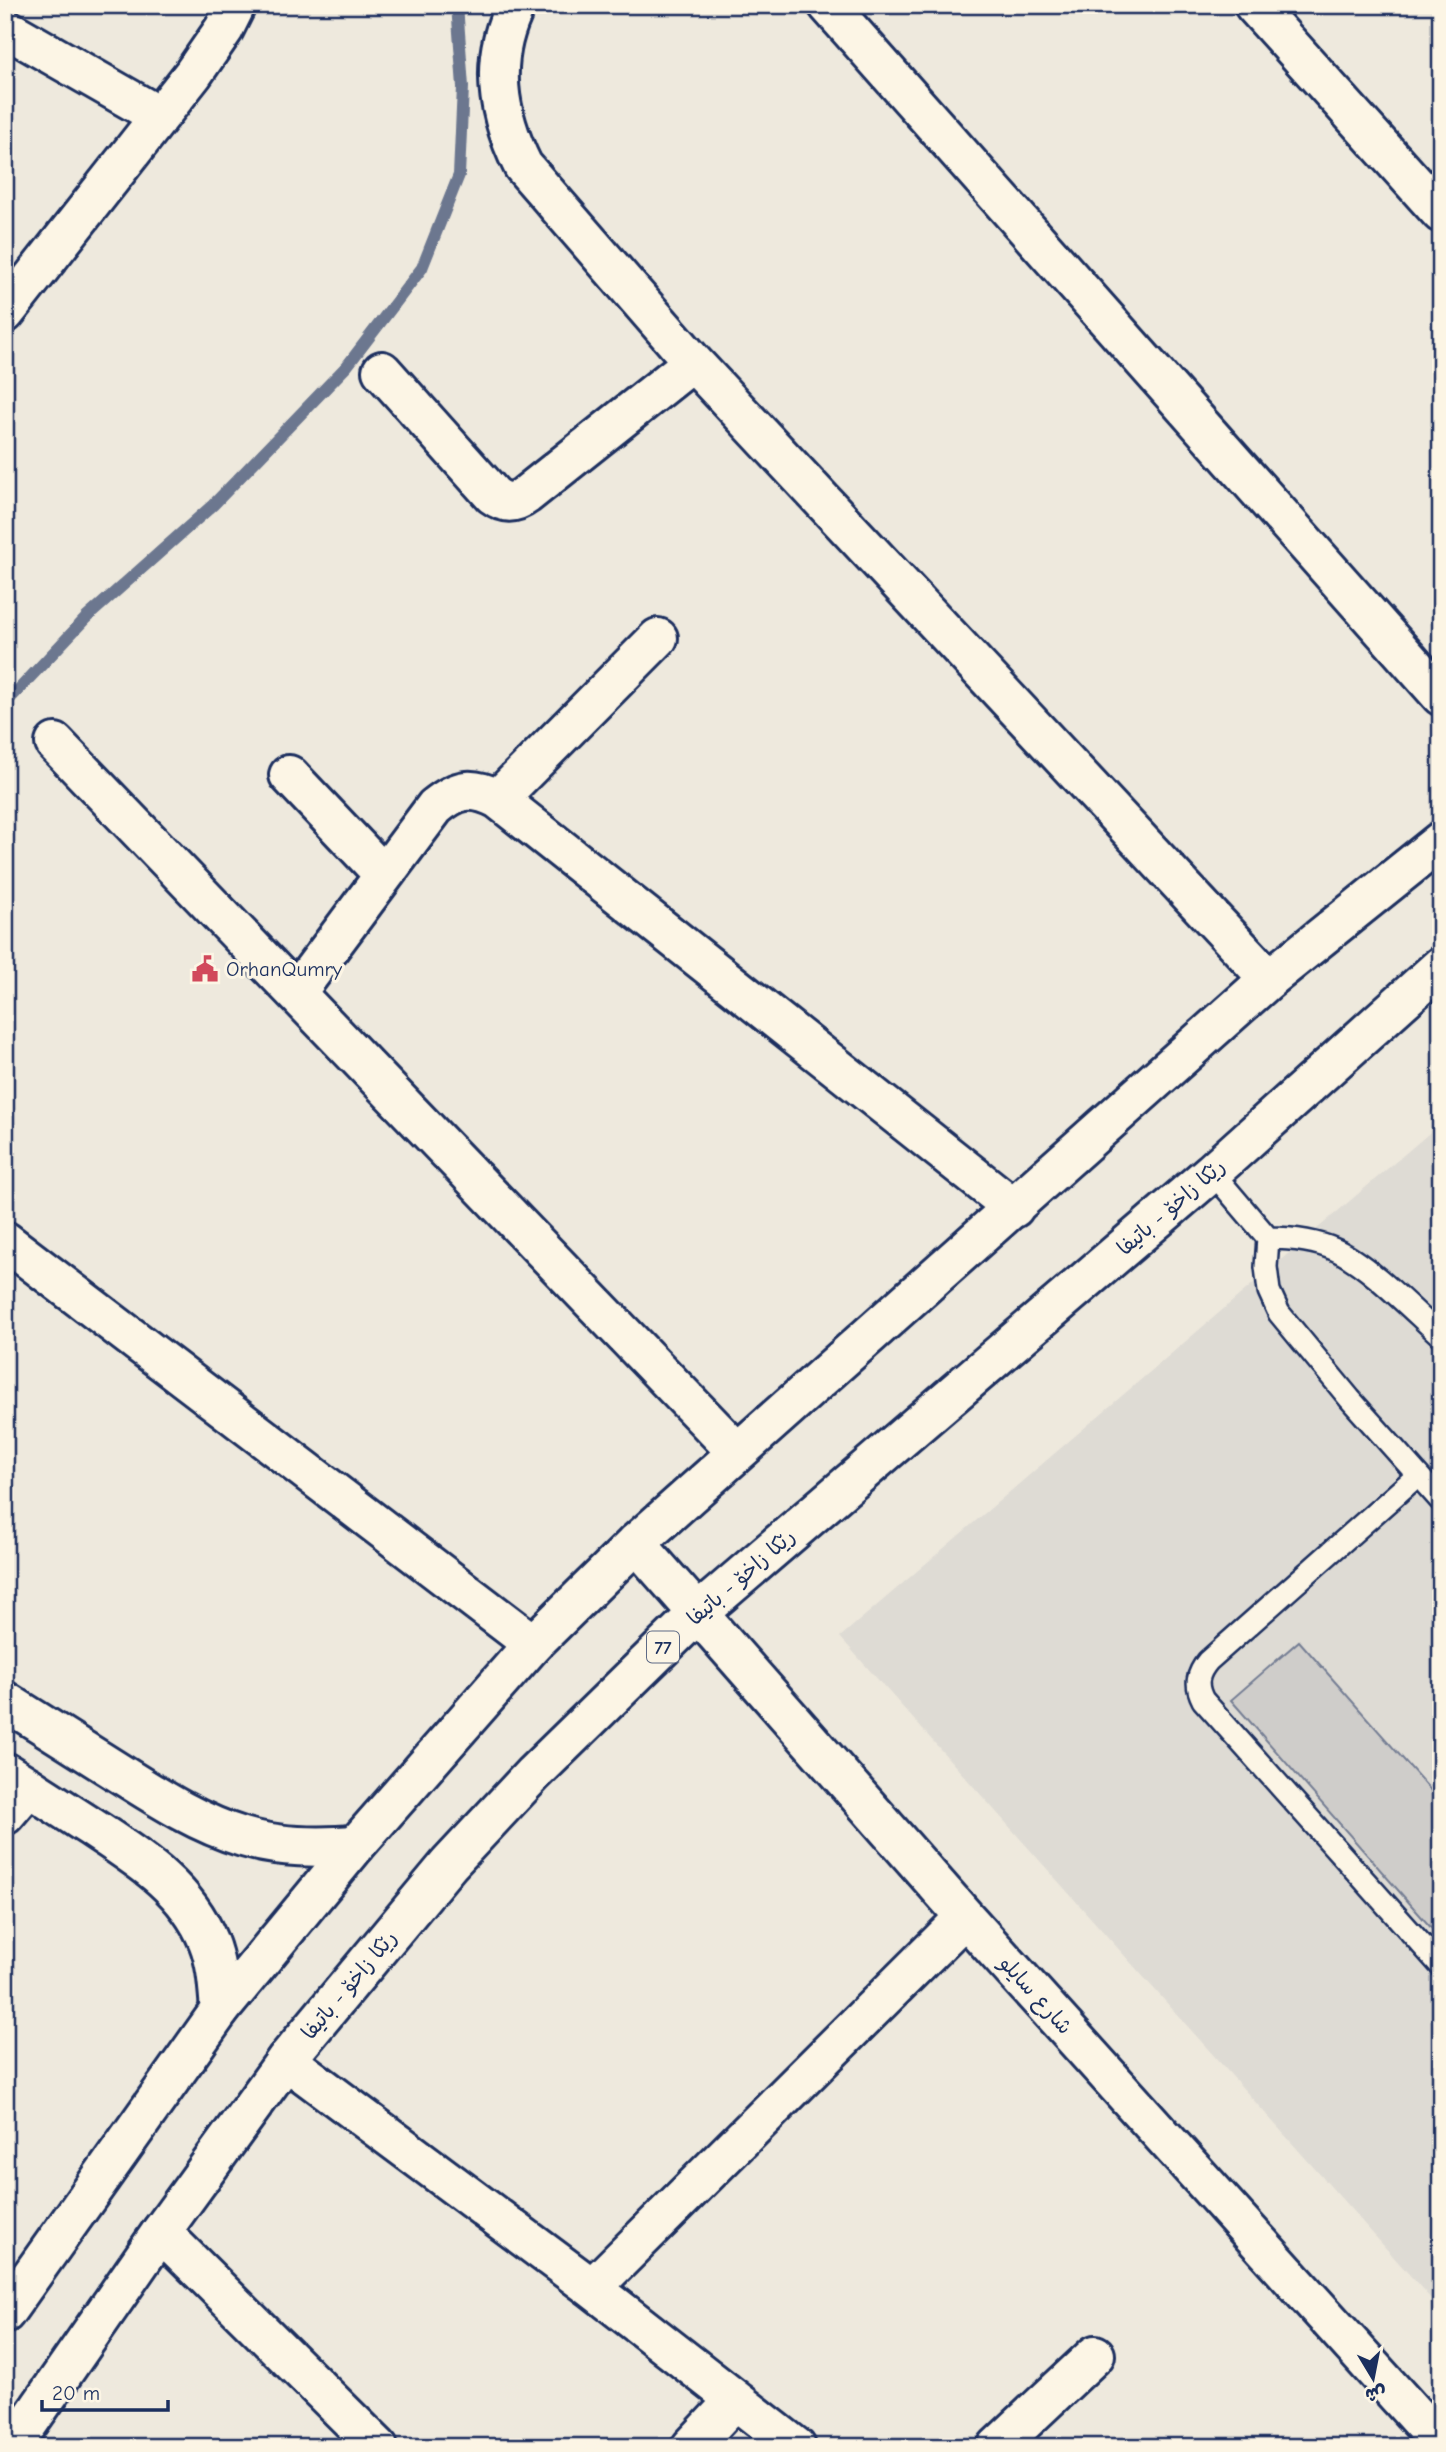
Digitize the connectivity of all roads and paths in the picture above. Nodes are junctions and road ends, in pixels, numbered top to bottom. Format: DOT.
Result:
graph roads {
  1 [pos="236,5"];
  2 [pos="516,5"];
  3 [pos="828,5"];
  4 [pos="1254,5"];
  5 [pos="5,28"];
  6 [pos="159,116"];
  7 [pos="1441,214"];
  8 [pos="5,313"];
  9 [pos="693,362"];
  10 [pos="382,371"];
  11 [pos="658,638"];
  12 [pos="1441,696"];
  13 [pos="55,743"];
  14 [pos="289,775"];
  15 [pos="498,799"];
  16 [pos="1441,841"];
  17 [pos="384,875"];
  18 [pos="1441,966"];
  19 [pos="1269,979"];
  20 [pos="296,993"];
  21 [pos="1212,1172"];
  22 [pos="1014,1208"];
  23 [pos="1268,1238"];
  24 [pos="5,1241"];
  25 [pos="1441,1336"];
  26 [pos="737,1452"];
  27 [pos="1418,1475"];
  28 [pos="1441,1501"];
  29 [pos="636,1542"];
  30 [pos="697,1614"];
  31 [pos="533,1644"];
  32 [pos="5,1702"];
  33 [pos="13,1792"];
  34 [pos="356,1845"];
  35 [pos="965,1917"];
  36 [pos="1441,1966"];
  37 [pos="220,2010"];
  38 [pos="286,2060"];
  39 [pos="161,2232"];
  40 [pos="592,2288"];
  41 [pos="5,2313"];
  42 [pos="1096,2355"];
  43 [pos="734,2400"];
  44 [pos="1441,2444"];
  45 [pos="12,2447"];
  46 [pos="378,2447"];
  47 [pos="691,2447"];
  48 [pos="796,2447"];
  49 [pos="997,2447"];
  1 -- 6 [label="main road"];
  2 -- 9 [label="main road"];
  3 -- 12 [label="main road"];
  4 -- 7 [label="main road"];
  5 -- 6 [label="main road"];
  6 -- 8 [label="main road"];
  9 -- 10 [label="main road"];
  9 -- 19 [label="main road"];
  11 -- 15 [label="main road"];
  13 -- 20 [label="main road"];
  14 -- 17 [label="main road"];
  15 -- 17 [label="main road"];
  15 -- 22 [label="main road"];
  16 -- 19 [label="main road"];
  17 -- 20 [label="main road"];
  18 -- 21 [label="main road, رێکا زاخۆ - باتیفا / 77"];
  19 -- 22 [label="main road"];
  20 -- 26 [label="main road"];
  21 -- 23 [label="lane"];
  21 -- 30 [label="main road, رێکا زاخۆ - باتیفا / 77"];
  22 -- 26 [label="main road"];
  23 -- 25 [label="lane"];
  23 -- 27 [label="lane"];
  24 -- 31 [label="main road"];
  26 -- 29 [label="main road"];
  27 -- 28 [label="lane"];
  27 -- 36 [label="lane"];
  29 -- 30 [label="main road, شارع سايلو"];
  29 -- 31 [label="main road"];
  30 -- 35 [label="main road, شارع سايلو"];
  30 -- 38 [label="main road, رێکا زاخۆ - باتیفا / 77"];
  31 -- 34 [label="main road"];
  32 -- 34 [label="main road"];
  33 -- 37 [label="main road"];
  34 -- 37 [label="main road"];
  35 -- 40 [label="main road"];
  35 -- 44 [label="main road, شارع سايلو"];
  37 -- 41 [label="main road"];
  38 -- 39 [label="main road, رێکا زاخۆ - باتیفا / 77"];
  38 -- 40 [label="main road"];
  39 -- 45 [label="main road, رێکا زاخۆ - باتیفا / 77"];
  39 -- 46 [label="main road"];
  40 -- 43 [label="main road"];
  42 -- 49 [label="main road"];
  43 -- 47 [label="main road"];
  43 -- 48 [label="main road"];
}
